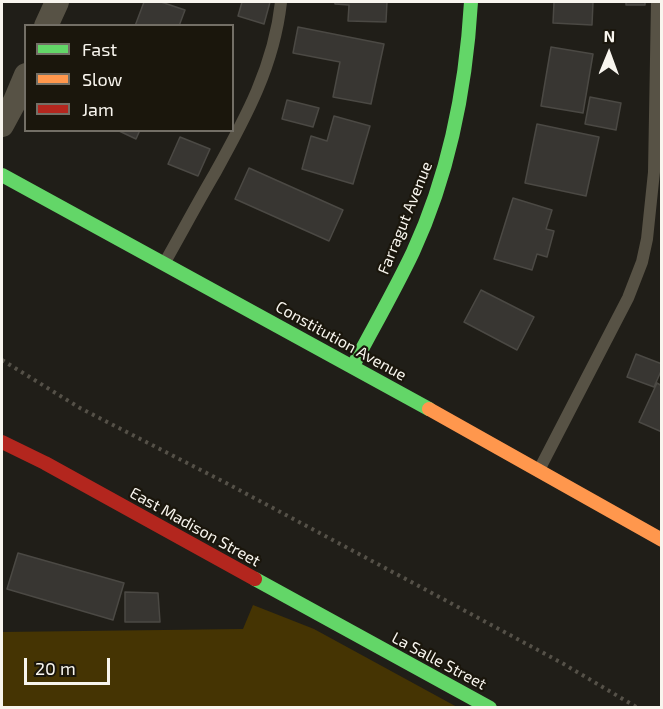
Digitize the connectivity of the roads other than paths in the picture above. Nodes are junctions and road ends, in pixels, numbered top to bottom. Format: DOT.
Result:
graph roads {
  1 [pos="57,2"];
  2 [pos="281,2"];
  3 [pos="471,2"];
  4 [pos="657,2"];
  5 [pos="47,24"];
  6 [pos="24,80"];
  7 [pos="2,125"];
  8 [pos="2,175"];
  9 [pos="164,264"];
  10 [pos="353,366"];
  11 [pos="2,442"];
  12 [pos="538,471"];
  13 [pos="662,540"];
  14 [pos="372,643"];
  15 [pos="490,708"];
  1 -- 5 [label="street"];
  2 -- 9 [label="lane"];
  3 -- 10 [label="street, Farragut Avenue"];
  4 -- 12 [label="lane"];
  6 -- 7 [label="street"];
  8 -- 9 [label="street, Constitution Avenue"];
  9 -- 10 [label="street, Constitution Avenue"];
  10 -- 12 [label="street, Constitution Avenue"];
  11 -- 14 [label="street, East Madison Street"];
  12 -- 13 [label="street, Constitution Avenue"];
  14 -- 15 [label="street, La Salle Street"];
}
